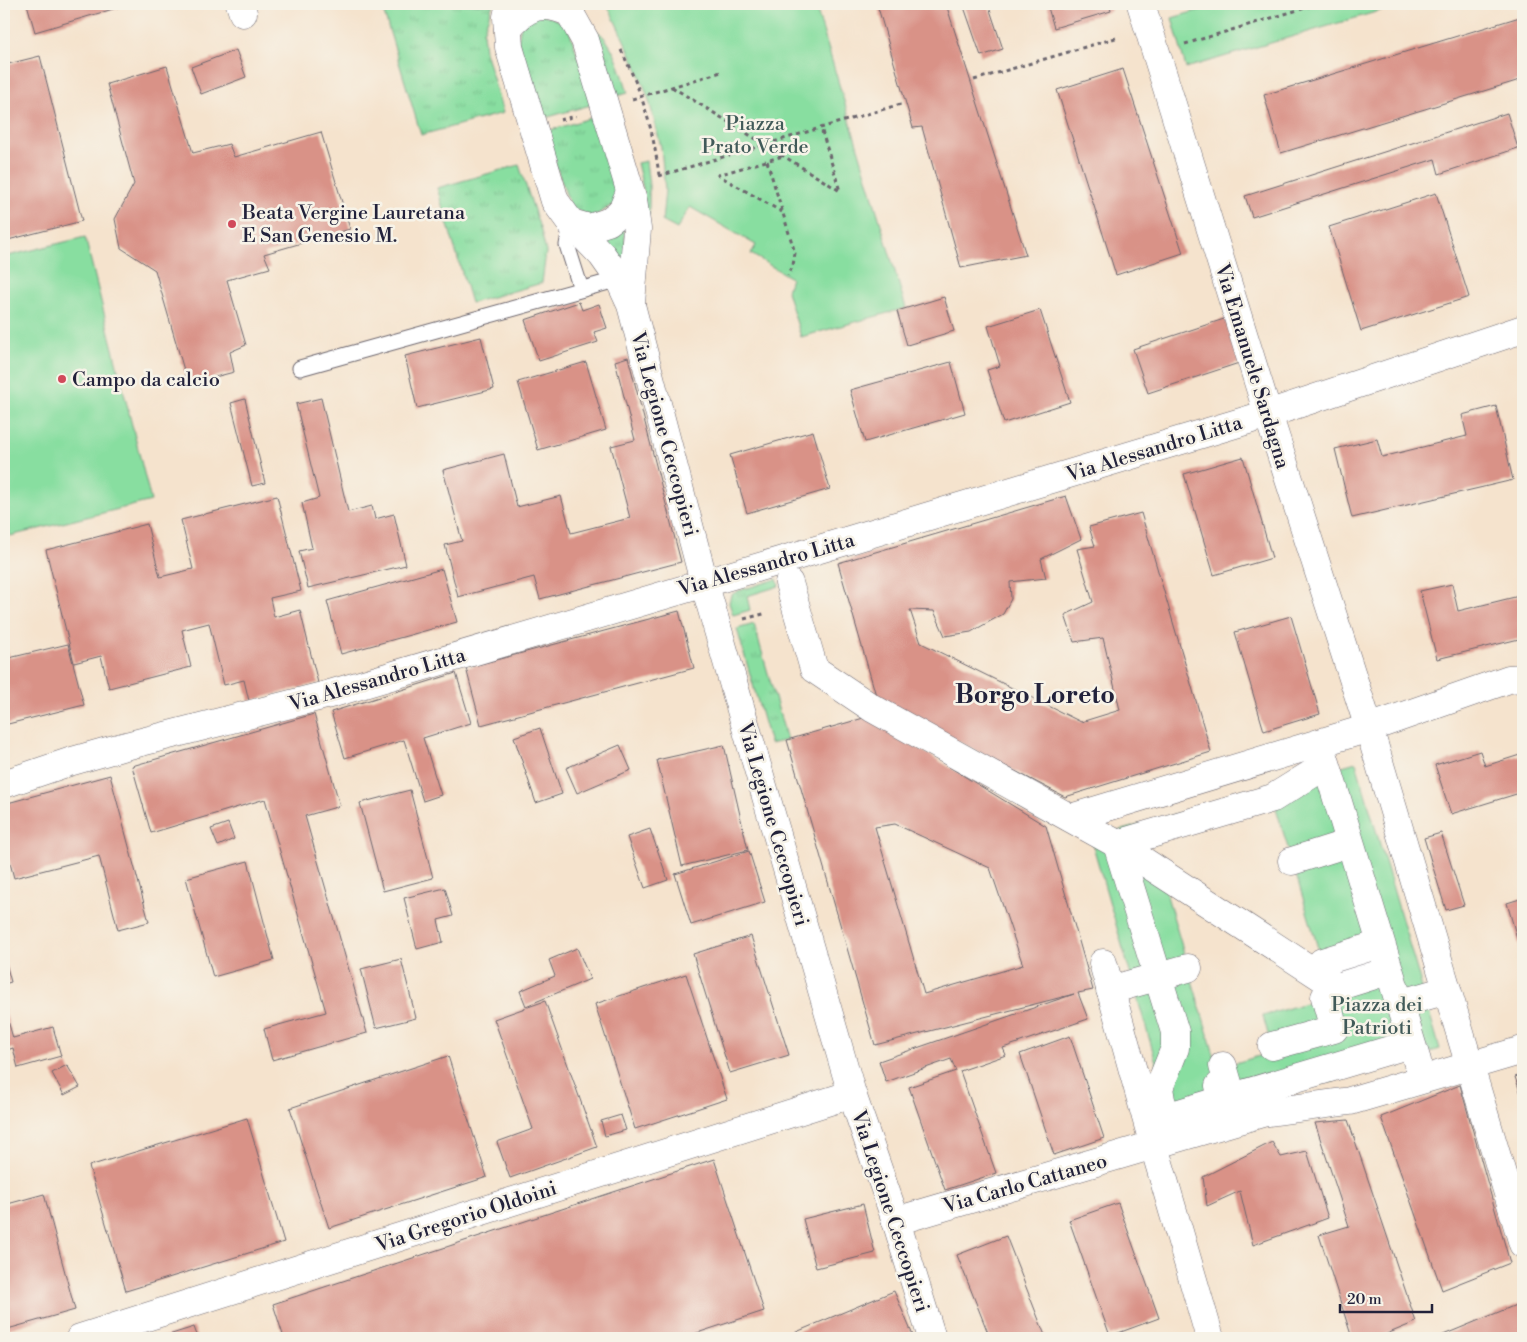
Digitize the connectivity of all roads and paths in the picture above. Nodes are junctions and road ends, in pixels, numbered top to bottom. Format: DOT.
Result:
graph roads {
  1 [pos="1318,4"];
  2 [pos="568,9"];
  3 [pos="509,16"];
  4 [pos="1148,28"];
  5 [pos="619,46"];
  6 [pos="974,80"];
  7 [pos="672,87"];
  8 [pos="901,104"];
  9 [pos="821,128"];
  10 [pos="765,144"];
  11 [pos="784,156"];
  12 [pos="767,161"];
  13 [pos="659,176"];
  14 [pos="659,183"];
  15 [pos="630,192"];
  16 [pos="782,212"];
  17 [pos="571,223"];
  18 [pos="788,276"];
  19 [pos="619,279"];
  20 [pos="582,289"];
  21 [pos="630,305"];
  22 [pos="1523,329"];
  23 [pos="300,368"];
  24 [pos="1268,414"];
  25 [pos="704,582"];
  26 [pos="792,594"];
  27 [pos="717,627"];
  28 [pos="1523,678"];
  29 [pos="1368,728"];
  30 [pos="1323,754"];
  31 [pos="4,784"];
  32 [pos="1071,818"];
  33 [pos="1349,843"];
  34 [pos="1117,844"];
  35 [pos="1292,861"];
  36 [pos="1380,944"];
  37 [pos="1322,962"];
  38 [pos="1103,963"];
  39 [pos="1188,968"];
  40 [pos="1388,971"];
  41 [pos="1158,977"];
  42 [pos="1110,990"];
  43 [pos="1447,990"];
  44 [pos="1325,997"];
  45 [pos="1398,1004"];
  46 [pos="1410,1044"];
  47 [pos="1272,1046"];
  48 [pos="1523,1050"];
  49 [pos="1223,1066"];
  50 [pos="1470,1066"];
  51 [pos="1423,1079"];
  52 [pos="852,1094"];
  53 [pos="1223,1099"];
  54 [pos="1154,1146"];
  55 [pos="896,1220"];
  56 [pos="1523,1244"];
  57 [pos="80,1338"];
  58 [pos="932,1338"];
  59 [pos="1210,1338"];
  1 -- 4 [label="path"];
  2 -- 3 [label="street"];
  2 -- 15 [label="street"];
  3 -- 17 [label="street"];
  4 -- 6 [label="path"];
  4 -- 24 [label="street, Via Emanuele Sardagna"];
  5 -- 13 [label="path"];
  7 -- 10 [label="path"];
  8 -- 9 [label="path"];
  9 -- 10 [label="path"];
  9 -- 11 [label="path"];
  10 -- 11 [label="path"];
  10 -- 13 [label="path"];
  11 -- 12 [label="path"];
  12 -- 16 [label="path"];
  12 -- 16 [label="path"];
  13 -- 14 [label="path"];
  15 -- 17 [label="street"];
  15 -- 21 [label="street"];
  16 -- 18 [label="path"];
  17 -- 19 [label="street"];
  17 -- 20 [label="lane"];
  19 -- 20 [label="lane"];
  19 -- 21 [label="street"];
  20 -- 23 [label="lane"];
  21 -- 25 [label="street, Via Legione Ceccopieri"];
  22 -- 24 [label="street, Via Alessandro Litta"];
  24 -- 25 [label="street, Via Alessandro Litta"];
  24 -- 29 [label="street, Via Emanuele Sardagna"];
  25 -- 27 [label="street, Via Legione Ceccopieri"];
  25 -- 31 [label="street, Via Alessandro Litta"];
  26 -- 27 [label="path"];
  26 -- 32 [label="street"];
  27 -- 52 [label="street, Via Legione Ceccopieri"];
  28 -- 29 [label="street"];
  29 -- 30 [label="street"];
  29 -- 43 [label="street"];
  30 -- 32 [label="street"];
  30 -- 33 [label="street"];
  30 -- 34 [label="street"];
  32 -- 34 [label="street"];
  33 -- 35 [label="street"];
  33 -- 36 [label="street"];
  34 -- 40 [label="street"];
  34 -- 41 [label="street"];
  36 -- 37 [label="street"];
  36 -- 40 [label="street"];
  38 -- 42 [label="street"];
  39 -- 41 [label="street"];
  40 -- 45 [label="street"];
  41 -- 42 [label="street"];
  41 -- 53 [label="street"];
  42 -- 54 [label="street"];
  43 -- 45 [label="street"];
  43 -- 50 [label="street"];
  44 -- 47 [label="street"];
  45 -- 46 [label="street"];
  46 -- 51 [label="street"];
  46 -- 53 [label="street"];
  48 -- 50 [label="street"];
  49 -- 53 [label="street"];
  50 -- 51 [label="street"];
  50 -- 56 [label="street"];
  51 -- 54 [label="street"];
  52 -- 55 [label="street, Via Legione Ceccopieri"];
  52 -- 57 [label="street, Via Gregorio Oldoini"];
  54 -- 55 [label="street, Via Carlo Cattaneo"];
  54 -- 59 [label="street"];
  55 -- 58 [label="street, Via Legione Ceccopieri"];
}
